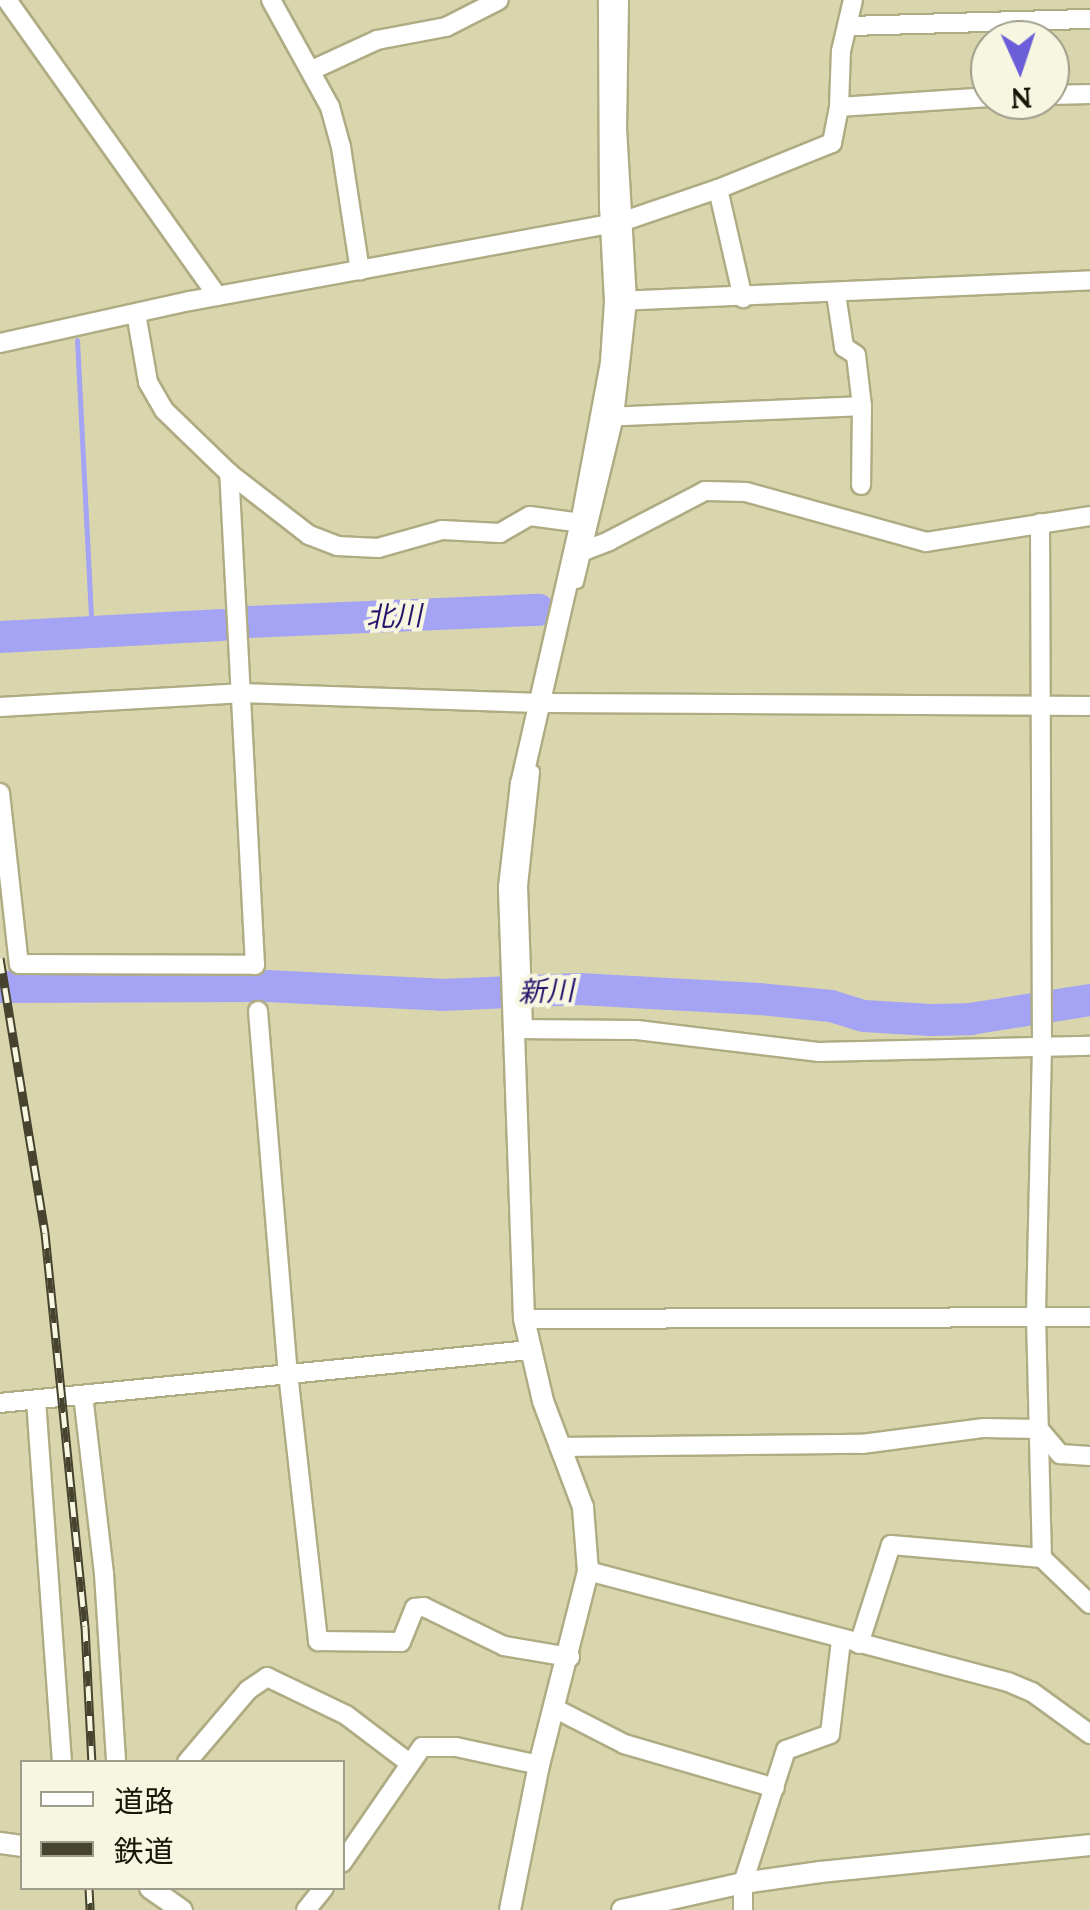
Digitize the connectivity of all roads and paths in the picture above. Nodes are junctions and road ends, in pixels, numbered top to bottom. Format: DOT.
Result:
graph roads {
  1 [pos="7,0"];
  2 [pos="271,0"];
  3 [pos="499,0"];
  4 [pos="609,0"];
  5 [pos="622,0"];
  6 [pos="852,0"];
  7 [pos="1036,9"];
  8 [pos="1090,19"];
  9 [pos="850,26"];
  10 [pos="312,70"];
  11 [pos="970,99"];
  12 [pos="839,107"];
  13 [pos="718,190"];
  14 [pos="618,221"];
  15 [pos="360,271"];
  16 [pos="1090,280"];
  17 [pos="836,294"];
  18 [pos="216,296"];
  19 [pos="743,298"];
  20 [pos="622,301"];
  21 [pos="136,313"];
  22 [pos="0,343"];
  23 [pos="862,406"];
  24 [pos="610,417"];
  25 [pos="230,473"];
  26 [pos="861,485"];
  27 [pos="1090,516"];
  28 [pos="1040,522"];
  29 [pos="581,523"];
  30 [pos="580,549"];
  31 [pos="240,693"];
  32 [pos="542,703"];
  33 [pos="0,706"];
  34 [pos="1041,706"];
  35 [pos="1090,706"];
  36 [pos="0,793"];
  37 [pos="258,1011"];
  38 [pos="519,1022"];
  39 [pos="1090,1046"];
  40 [pos="1042,1047"];
  41 [pos="1036,1316"];
  42 [pos="1090,1317"];
  43 [pos="524,1319"];
  44 [pos="529,1350"];
  45 [pos="288,1372"];
  46 [pos="82,1395"];
  47 [pos="36,1400"];
  48 [pos="0,1403"];
  49 [pos="1039,1429"];
  50 [pos="560,1448"];
  51 [pos="1090,1456"];
  52 [pos="1042,1558"];
  53 [pos="588,1570"];
  54 [pos="1090,1604"];
  55 [pos="850,1642"];
  56 [pos="570,1657"];
  57 [pos="554,1708"];
  58 [pos="1090,1734"];
  59 [pos="62,1760"];
  60 [pos="116,1760"];
  61 [pos="189,1760"];
  62 [pos="408,1762"];
  63 [pos="539,1765"];
  64 [pos="775,1788"];
  65 [pos="1090,1845"];
  66 [pos="345,1858"];
  67 [pos="743,1883"];
  68 [pos="153,1890"];
  69 [pos="322,1890"];
  70 [pos="182,1910"];
  71 [pos="306,1910"];
  72 [pos="510,1910"];
  73 [pos="622,1910"];
  74 [pos="743,1910"];
  1 -- 18 [label="street"];
  2 -- 10 [label="street"];
  3 -- 10 [label="street"];
  4 -- 14 [label="street"];
  5 -- 14 [label="street"];
  6 -- 9 [label="street"];
  7 -- 8 [label="street"];
  7 -- 9 [label="street"];
  9 -- 12 [label="street"];
  10 -- 15 [label="street"];
  11 -- 12 [label="street"];
  12 -- 13 [label="street"];
  13 -- 14 [label="street"];
  13 -- 19 [label="street"];
  14 -- 15 [label="street"];
  14 -- 20 [label="street"];
  15 -- 18 [label="street"];
  16 -- 17 [label="street"];
  17 -- 19 [label="street"];
  17 -- 23 [label="street"];
  18 -- 21 [label="street"];
  19 -- 20 [label="street"];
  20 -- 24 [label="street"];
  21 -- 22 [label="street"];
  21 -- 25 [label="street"];
  23 -- 24 [label="street"];
  23 -- 26 [label="street"];
  24 -- 29 [label="street"];
  24 -- 30 [label="street"];
  25 -- 29 [label="street"];
  25 -- 31 [label="street"];
  27 -- 28 [label="street"];
  28 -- 30 [label="street"];
  28 -- 34 [label="street"];
  29 -- 30 [label="street"];
  30 -- 32 [label="street"];
  31 -- 32 [label="street"];
  31 -- 33 [label="street"];
  31 -- 36 [label="street"];
  32 -- 34 [label="street"];
  32 -- 38 [label="street"];
  34 -- 35 [label="street"];
  34 -- 40 [label="street"];
  37 -- 45 [label="street"];
  38 -- 40 [label="street"];
  38 -- 43 [label="street"];
  39 -- 40 [label="street"];
  40 -- 41 [label="street"];
  41 -- 42 [label="street"];
  41 -- 43 [label="street"];
  41 -- 49 [label="street"];
  43 -- 44 [label="street"];
  44 -- 45 [label="street"];
  44 -- 50 [label="street"];
  45 -- 46 [label="street"];
  45 -- 56 [label="street"];
  46 -- 47 [label="street"];
  46 -- 60 [label="street"];
  47 -- 48 [label="street"];
  47 -- 59 [label="street"];
  49 -- 50 [label="street"];
  49 -- 51 [label="street"];
  49 -- 52 [label="street"];
  50 -- 53 [label="street"];
  52 -- 54 [label="street"];
  52 -- 55 [label="street"];
  53 -- 55 [label="street"];
  53 -- 56 [label="street"];
  55 -- 58 [label="street"];
  55 -- 64 [label="street"];
  56 -- 57 [label="street"];
  57 -- 63 [label="street"];
  57 -- 64 [label="street"];
  61 -- 62 [label="street"];
  62 -- 63 [label="street"];
  62 -- 66 [label="street"];
  63 -- 72 [label="street"];
  64 -- 67 [label="street"];
  65 -- 67 [label="street"];
  67 -- 73 [label="street"];
  67 -- 74 [label="street"];
  68 -- 70 [label="street"];
  69 -- 71 [label="street"];
}
